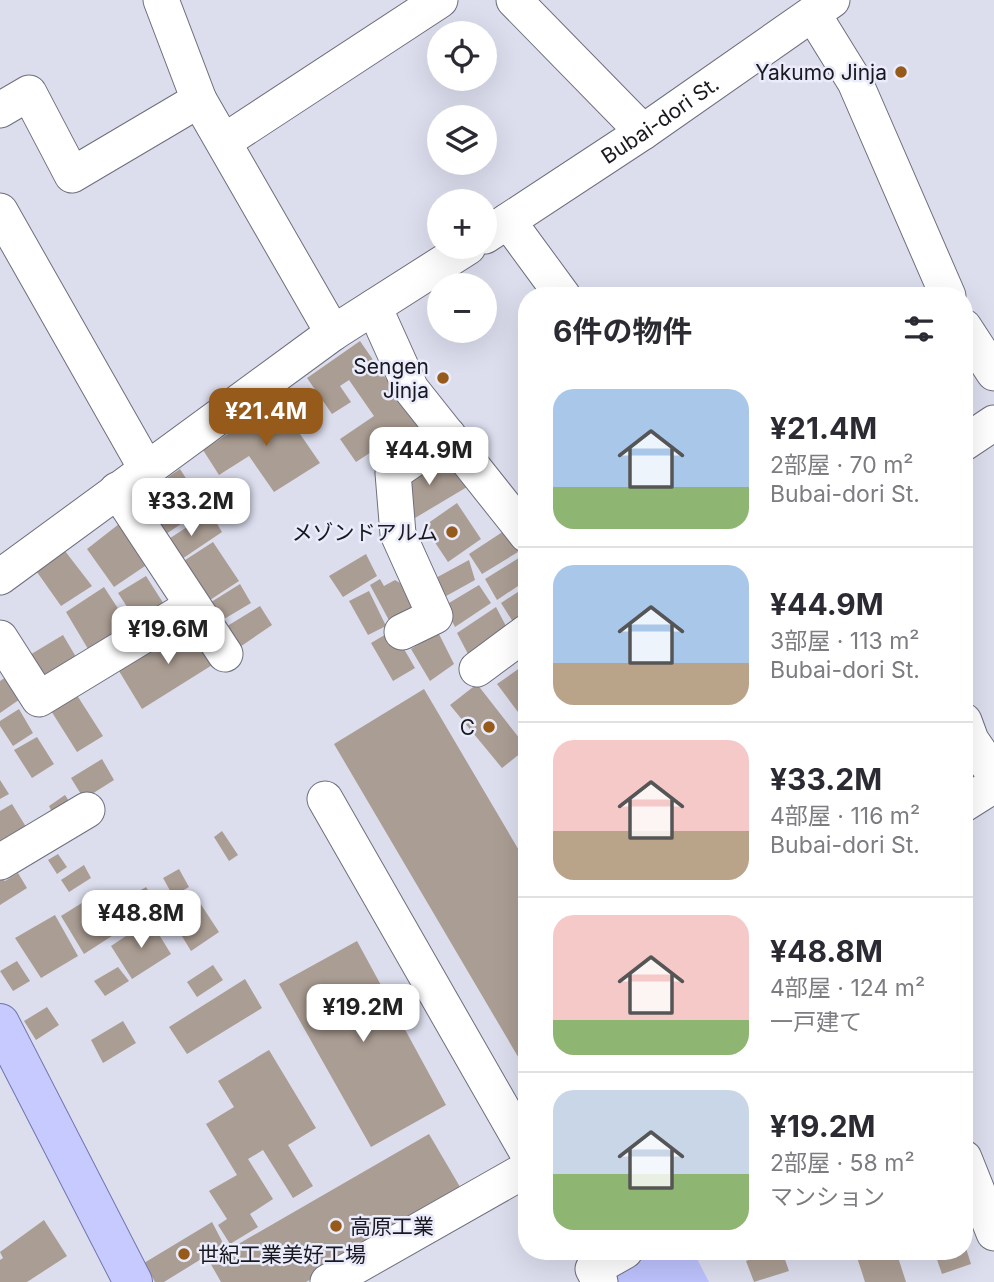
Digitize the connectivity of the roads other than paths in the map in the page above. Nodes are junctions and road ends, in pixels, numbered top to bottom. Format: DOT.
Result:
graph roads {
  1 [pos="440,0"];
  2 [pos="514,0"];
  3 [pos="163,1"];
  4 [pos="823,5"];
  5 [pos="199,100"];
  6 [pos="0,110"];
  7 [pos="643,132"];
  8 [pos="225,141"];
  9 [pos="0,211"];
  10 [pos="497,229"];
  11 [pos="449,259"];
  12 [pos="554,287"];
  13 [pos="944,287"];
  14 [pos="374,307"];
  15 [pos="333,333"];
  16 [pos="973,341"];
  17 [pos="994,373"];
  18 [pos="994,423"];
  19 [pos="448,435"];
  20 [pos="973,437"];
  21 [pos="146,468"];
  22 [pos="117,490"];
  23 [pos="518,524"];
  24 [pos="0,577"];
  25 [pos="192,606"];
  26 [pos="402,632"];
  27 [pos="0,638"];
  28 [pos="518,639"];
  29 [pos="225,654"];
  30 [pos="477,669"];
  31 [pos="973,743"];
  32 [pos="994,774"];
  33 [pos="994,785"];
  34 [pos="973,798"];
  35 [pos="325,799"];
  36 [pos="87,810"];
  37 [pos="0,862"];
  38 [pos="0,1023"];
  39 [pos="518,1136"];
  40 [pos="518,1174"];
  41 [pos="973,1180"];
  42 [pos="994,1233"];
  43 [pos="134,1282"];
  44 [pos="328,1282"];
  1 -- 8 [label="street"];
  2 -- 7 [label="street"];
  3 -- 5 [label="street"];
  4 -- 7 [label="street, Bubai-dori St."];
  4 -- 13 [label="street"];
  5 -- 6 [label="street"];
  5 -- 8 [label="street"];
  7 -- 10 [label="street, Bubai-dori St."];
  8 -- 15 [label="street"];
  9 -- 21 [label="street"];
  10 -- 12 [label="street"];
  11 -- 14 [label="street"];
  14 -- 15 [label="street"];
  14 -- 19 [label="street"];
  15 -- 21 [label="street"];
  16 -- 17 [label="street"];
  18 -- 20 [label="street"];
  19 -- 23 [label="street"];
  19 -- 26 [label="street"];
  21 -- 22 [label="street"];
  22 -- 24 [label="street"];
  22 -- 25 [label="street"];
  25 -- 27 [label="street"];
  25 -- 29 [label="street"];
  28 -- 30 [label="street"];
  31 -- 32 [label="street"];
  33 -- 34 [label="street"];
  35 -- 39 [label="street"];
  36 -- 37 [label="street"];
  38 -- 43 [label="main road"];
  40 -- 44 [label="street"];
  41 -- 42 [label="street"];
}
